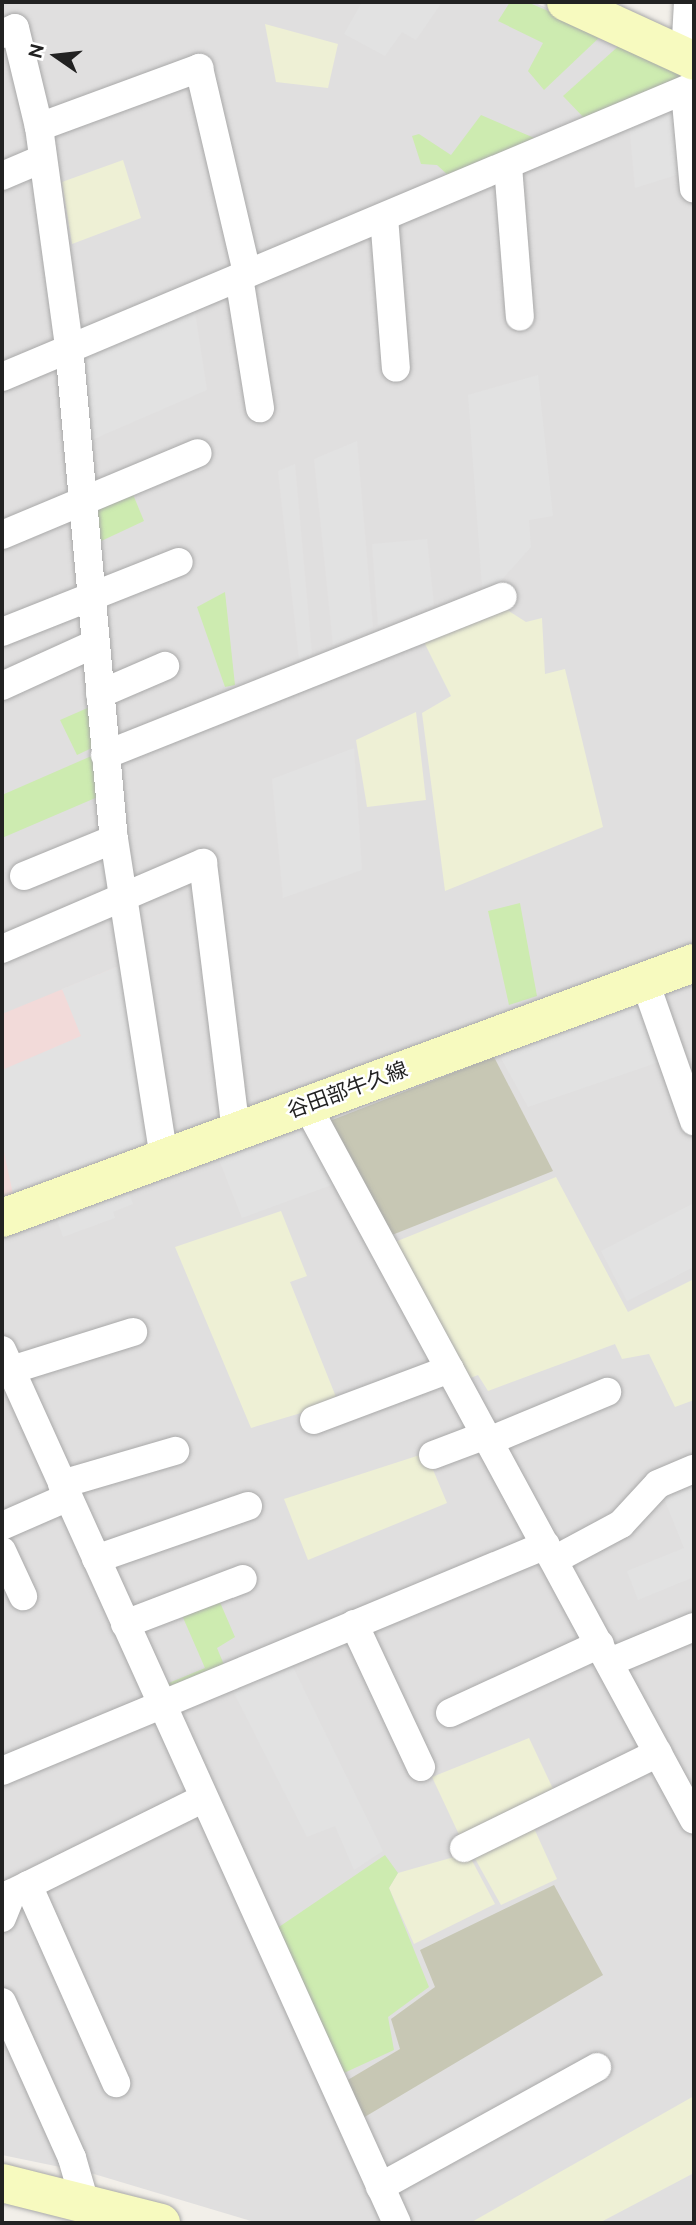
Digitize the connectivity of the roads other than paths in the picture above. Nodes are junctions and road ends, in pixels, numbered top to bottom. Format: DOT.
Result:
graph roads {
  1 [pos="566,2"];
  2 [pos="688,2"];
  3 [pos="625,14"];
  4 [pos="2,34"];
  5 [pos="690,74"];
  6 [pos="38,127"];
  7 [pos="42,159"];
  8 [pos="508,166"];
  9 [pos="2,176"];
  10 [pos="694,189"];
  11 [pos="384,217"];
  12 [pos="243,275"];
  13 [pos="520,317"];
  14 [pos="69,348"];
  15 [pos="396,368"];
  16 [pos="2,377"];
  17 [pos="260,408"];
  18 [pos="198,453"];
  19 [pos="80,502"];
  20 [pos="2,535"];
  21 [pos="179,562"];
  22 [pos="503,597"];
  23 [pos="88,598"];
  24 [pos="2,632"];
  25 [pos="94,644"];
  26 [pos="165,666"];
  27 [pos="2,686"];
  28 [pos="100,694"];
  29 [pos="106,755"];
  30 [pos="114,839"];
  31 [pos="24,876"];
  32 [pos="123,896"];
  33 [pos="2,949"];
  34 [pos="694,963"];
  35 [pos="644,979"];
  36 [pos="306,1104"];
  37 [pos="694,1121"];
  38 [pos="236,1130"];
  39 [pos="164,1157"];
  40 [pos="2,1218"];
  41 [pos="133,1332"];
  42 [pos="6,1360"];
  43 [pos="450,1368"];
  44 [pos="607,1392"];
  45 [pos="314,1420"];
  46 [pos="488,1438"];
  47 [pos="175,1451"];
  48 [pos="433,1455"];
  49 [pos="694,1469"];
  50 [pos="65,1490"];
  51 [pos="248,1506"];
  52 [pos="2,1526"];
  53 [pos="2,1551"];
  54 [pos="550,1553"];
  55 [pos="96,1559"];
  56 [pos="243,1579"];
  57 [pos="23,1596"];
  58 [pos="125,1624"];
  59 [pos="354,1624"];
  60 [pos="694,1627"];
  61 [pos="605,1653"];
  62 [pos="162,1706"];
  63 [pos="450,1713"];
  64 [pos="659,1753"];
  65 [pos="421,1767"];
  66 [pos="2,1771"];
  67 [pos="204,1798"];
  68 [pos="694,1820"];
  69 [pos="464,1848"];
  70 [pos="28,1885"];
  71 [pos="2,1918"];
  72 [pos="2,2003"];
  73 [pos="597,2067"];
  74 [pos="116,2083"];
  75 [pos="2,2183"];
  76 [pos="380,2187"];
  77 [pos="85,2203"];
  78 [pos="160,2223"];
  79 [pos="397,2223"];
  1 -- 3 [label="main road"];
  2 -- 5 [label="street"];
  3 -- 5 [label="main road"];
  4 -- 6 [label="street"];
  5 -- 8 [label="street"];
  5 -- 10 [label="street"];
  6 -- 7 [label="street"];
  6 -- 12 [label="street"];
  7 -- 9 [label="street"];
  7 -- 14 [label="street"];
  8 -- 11 [label="street"];
  8 -- 13 [label="street"];
  11 -- 12 [label="street"];
  11 -- 15 [label="street"];
  12 -- 14 [label="street"];
  12 -- 17 [label="street"];
  14 -- 16 [label="street"];
  14 -- 19 [label="street"];
  18 -- 19 [label="street"];
  19 -- 20 [label="street"];
  19 -- 23 [label="street"];
  21 -- 23 [label="street"];
  22 -- 29 [label="street"];
  23 -- 24 [label="street"];
  23 -- 25 [label="street"];
  25 -- 27 [label="street"];
  25 -- 28 [label="street"];
  26 -- 28 [label="street"];
  28 -- 29 [label="street"];
  29 -- 30 [label="street"];
  30 -- 31 [label="street"];
  30 -- 32 [label="street"];
  32 -- 33 [label="street"];
  32 -- 38 [label="street"];
  32 -- 39 [label="street"];
  34 -- 35 [label="main road, 谷田部牛久線"];
  35 -- 36 [label="main road, 谷田部牛久線"];
  35 -- 37 [label="street"];
  36 -- 38 [label="main road, 谷田部牛久線"];
  36 -- 43 [label="street"];
  38 -- 39 [label="main road, 谷田部牛久線"];
  39 -- 40 [label="main road, 谷田部牛久線"];
  41 -- 42 [label="street"];
  42 -- 50 [label="street"];
  43 -- 45 [label="street"];
  43 -- 46 [label="street"];
  44 -- 46 [label="street"];
  46 -- 48 [label="street"];
  46 -- 54 [label="street"];
  47 -- 50 [label="street"];
  49 -- 54 [label="street"];
  50 -- 52 [label="street"];
  50 -- 55 [label="street"];
  51 -- 55 [label="street"];
  53 -- 57 [label="street"];
  54 -- 59 [label="street"];
  54 -- 61 [label="street"];
  55 -- 58 [label="street"];
  56 -- 58 [label="street"];
  58 -- 62 [label="street"];
  59 -- 62 [label="street"];
  59 -- 65 [label="street"];
  60 -- 61 [label="street"];
  61 -- 63 [label="street"];
  61 -- 64 [label="street"];
  62 -- 66 [label="street"];
  62 -- 67 [label="street"];
  64 -- 68 [label="street"];
  64 -- 69 [label="street"];
  67 -- 70 [label="street"];
  67 -- 76 [label="street"];
  70 -- 71 [label="street"];
  70 -- 74 [label="street"];
  72 -- 77 [label="street"];
  73 -- 76 [label="street"];
  75 -- 77 [label="main road"];
  76 -- 79 [label="street"];
  77 -- 78 [label="main road"];
}
